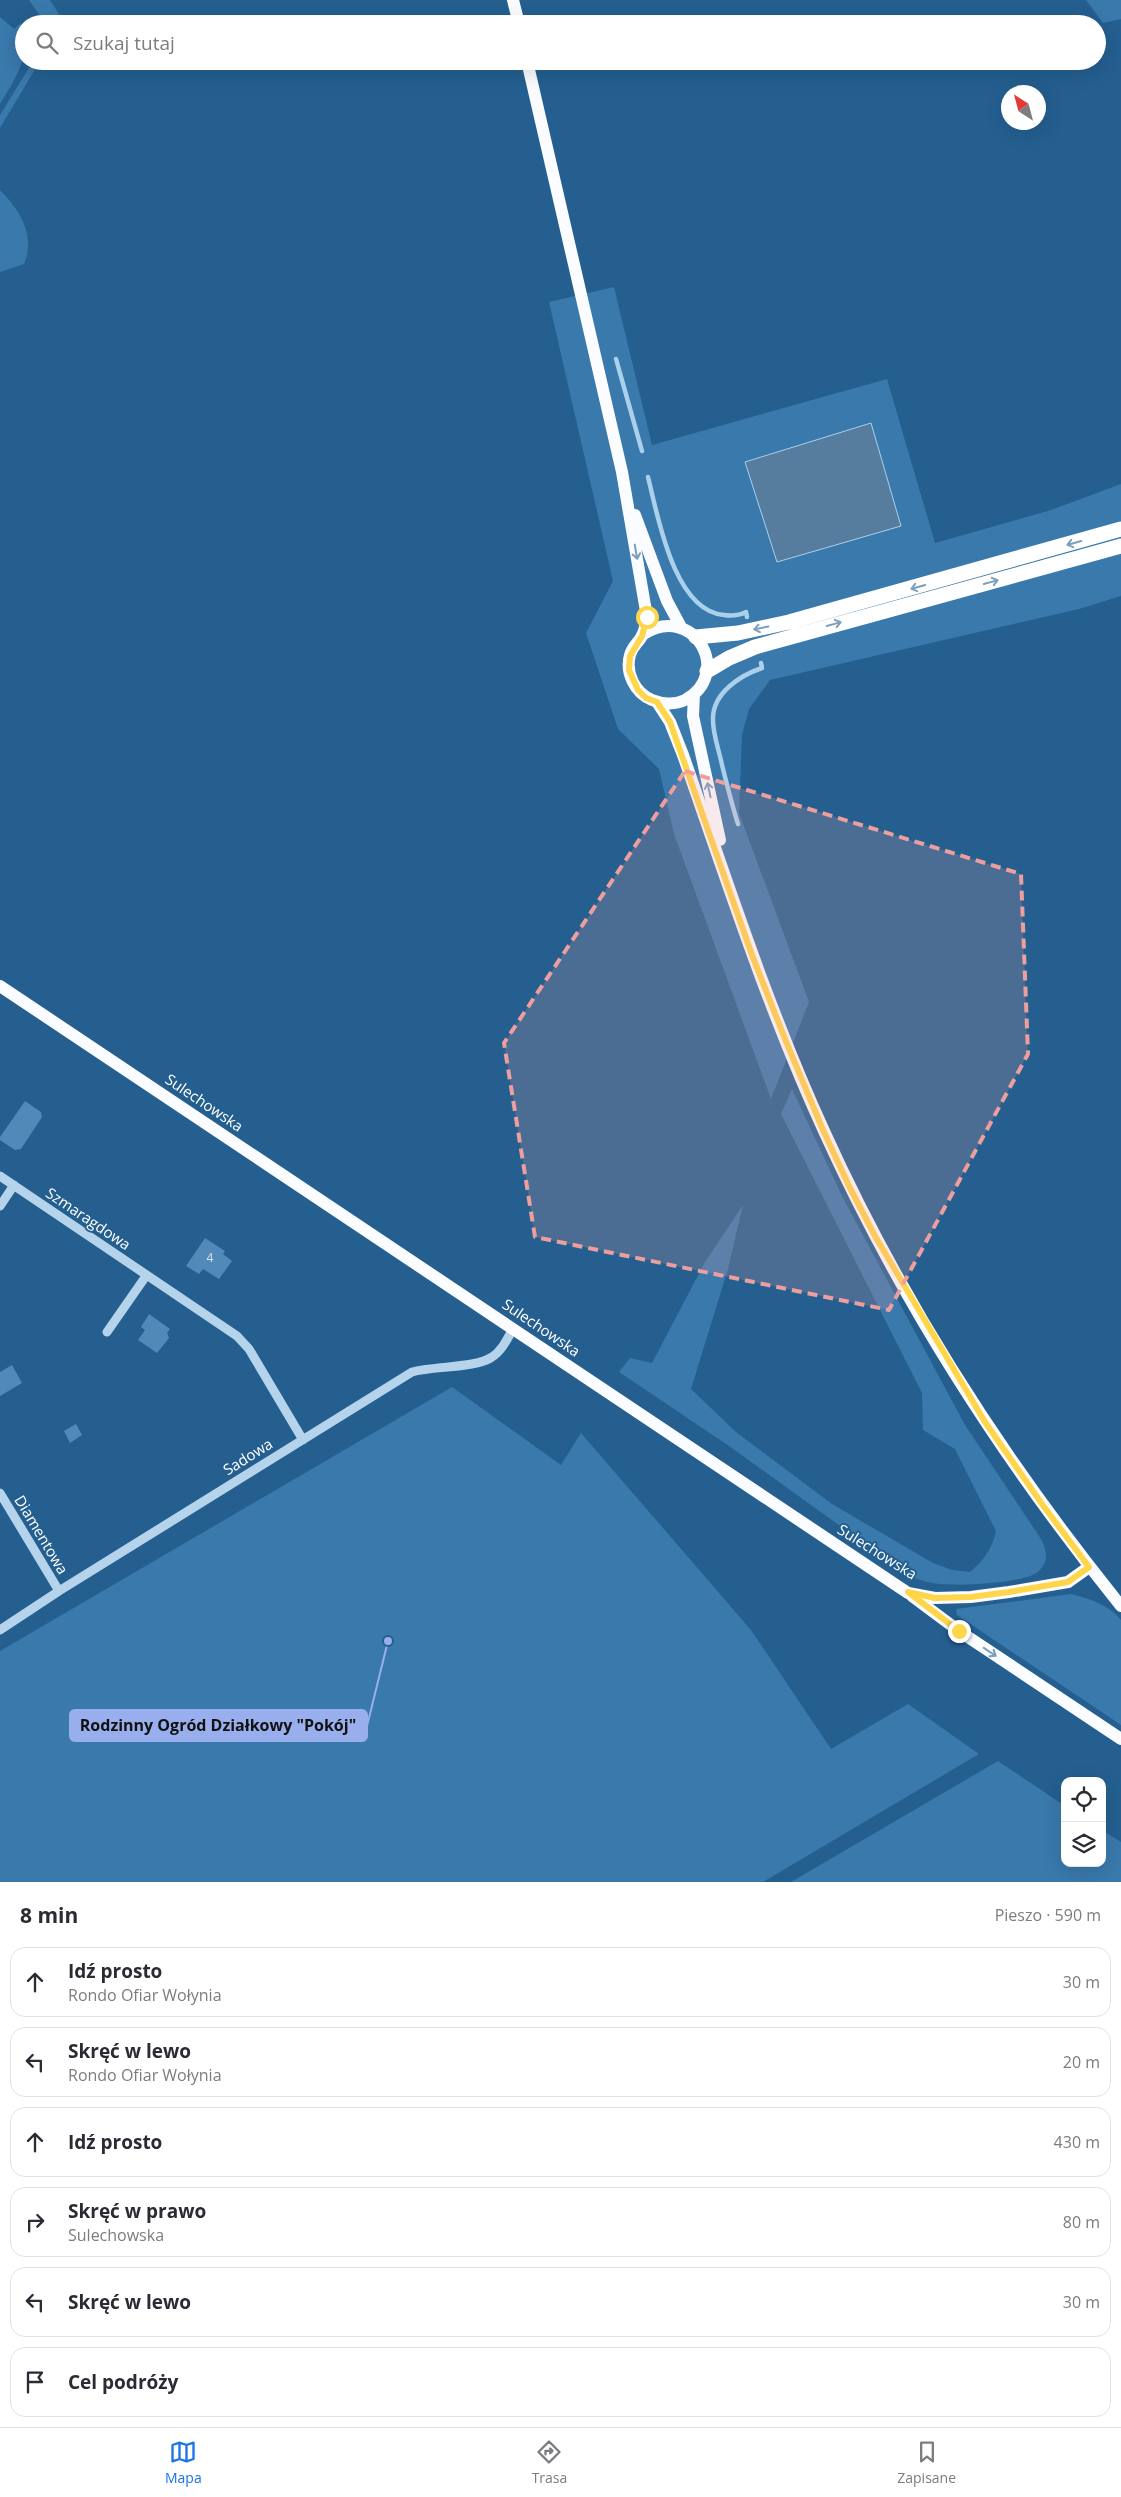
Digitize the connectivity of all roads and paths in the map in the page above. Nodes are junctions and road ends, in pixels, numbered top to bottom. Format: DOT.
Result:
graph roads {
  1 [pos="513,0"];
  2 [pos="517,15"];
  3 [pos="530,70"];
  4 [pos="625,486"];
  5 [pos="1121,529"];
  6 [pos="1121,546"];
  7 [pos="681,627"];
  8 [pos="642,636"];
  9 [pos="696,637"];
  10 [pos="707,672"];
  11 [pos="694,694"];
  12 [pos="657,702"];
  13 [pos="730,889"];
  14 [pos="0,986"];
  15 [pos="0,1176"];
  16 [pos="14,1185"];
  17 [pos="0,1206"];
  18 [pos="146,1276"];
  19 [pos="513,1329"];
  20 [pos="107,1332"];
  21 [pos="303,1440"];
  22 [pos="0,1493"];
  23 [pos="1089,1567"];
  24 [pos="59,1591"];
  25 [pos="908,1592"];
  26 [pos="1121,1606"];
  27 [pos="0,1630"];
  28 [pos="1121,1739"];
  1 -- 2 [label="main road"];
  3 -- 4 [label="main road"];
  4 -- 7 [label="main road"];
  4 -- 8 [label="main road, one-way"];
  5 -- 9 [label="highway, one-way"];
  10 -- 6 [label="highway, one-way"];
  7 -- 8 [label="main road"];
  7 -- 9 [label="main road"];
  8 -- 12 [label="main road"];
  9 -- 10 [label="main road"];
  10 -- 11 [label="main road"];
  11 -- 12 [label="main road"];
  13 -- 11 [label="main road, one-way"];
  12 -- 13 [label="main road"];
  13 -- 23 [label="main road"];
  14 -- 19 [label="main road, Sulechowska"];
  15 -- 16 [label="street, Szmaragdowa"];
  16 -- 17 [label="street"];
  16 -- 18 [label="street, Szmaragdowa"];
  18 -- 20 [label="street"];
  18 -- 21 [label="street, Szmaragdowa"];
  19 -- 21 [label="street, Sadowa"];
  19 -- 25 [label="main road, Sulechowska"];
  21 -- 24 [label="street, Sadowa"];
  22 -- 24 [label="street, Diamentowa"];
  23 -- 25 [label="main road, Sulechowska"];
  23 -- 26 [label="main road"];
  24 -- 27 [label="street, Sadowa"];
  25 -- 28 [label="main road, one-way"];
}
